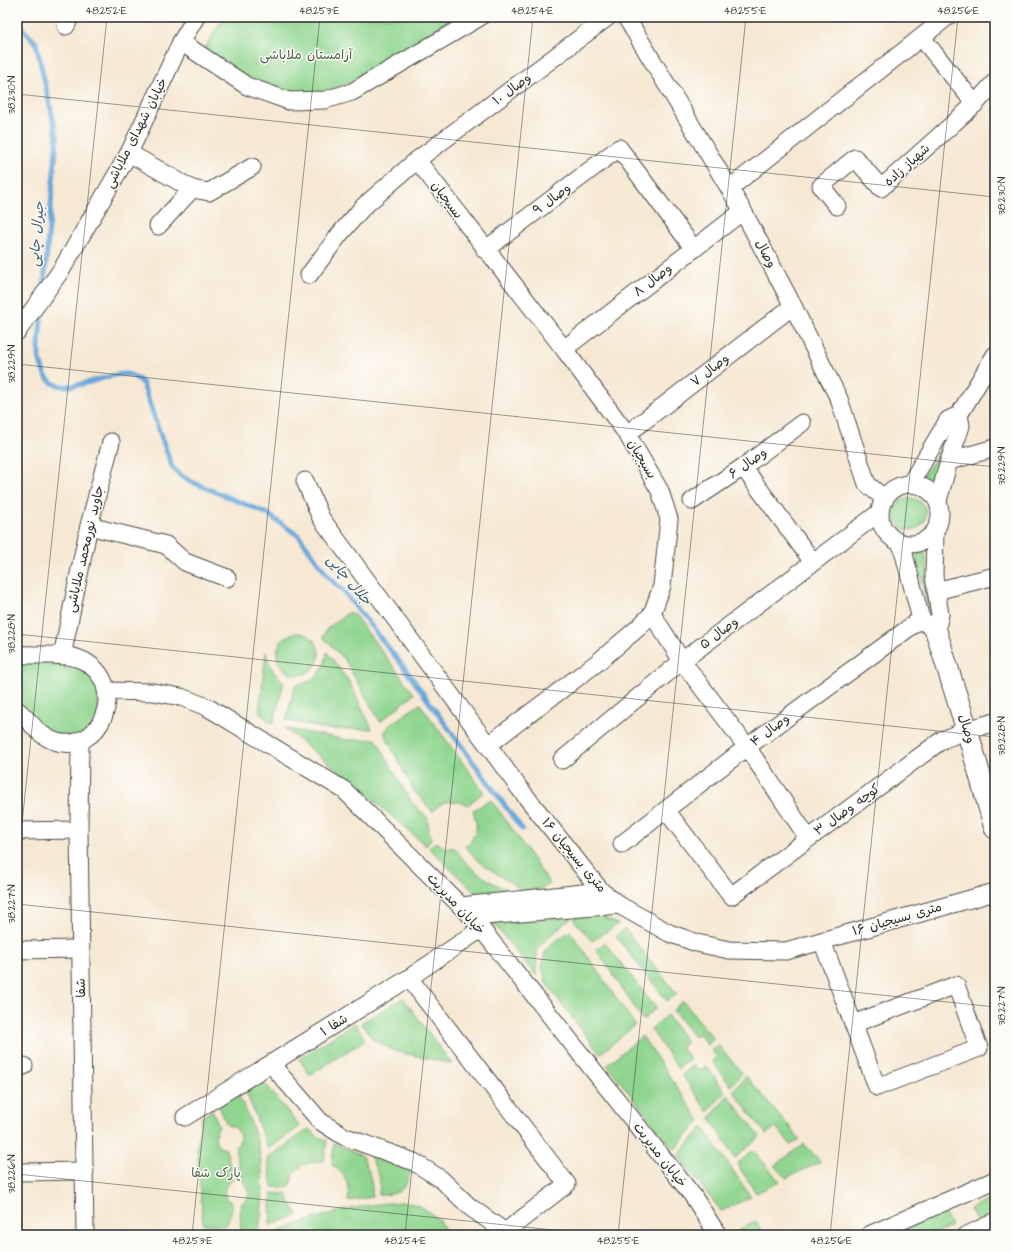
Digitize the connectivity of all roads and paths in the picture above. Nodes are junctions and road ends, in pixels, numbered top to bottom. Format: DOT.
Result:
graph roads {
  1 [pos="196,17"];
  2 [pos="480,17"];
  3 [pos="608,17"];
  4 [pos="626,17"];
  5 [pos="947,17"];
  6 [pos="922,38"];
  7 [pos="180,42"];
  8 [pos="995,82"];
  9 [pos="975,104"];
  10 [pos="129,153"];
  11 [pos="417,160"];
  12 [pos="252,167"];
  13 [pos="730,188"];
  14 [pos="192,189"];
  15 [pos="837,206"];
  16 [pos="743,211"];
  17 [pos="158,226"];
  18 [pos="694,249"];
  19 [pos="485,250"];
  20 [pos="308,275"];
  21 [pos="793,306"];
  22 [pos="18,329"];
  23 [pos="564,349"];
  24 [pos="995,355"];
  25 [pos="959,415"];
  26 [pos="802,423"];
  27 [pos="627,434"];
  28 [pos="111,442"];
  29 [pos="995,448"];
  30 [pos="949,461"];
  31 [pos="743,467"];
  32 [pos="305,481"];
  33 [pos="910,484"];
  34 [pos="692,501"];
  35 [pos="938,501"];
  36 [pos="882,505"];
  37 [pos="89,526"];
  38 [pos="935,532"];
  39 [pos="902,543"];
  40 [pos="813,562"];
  41 [pos="995,576"];
  42 [pos="227,578"];
  43 [pos="936,591"];
  44 [pos="652,614"];
  45 [pos="928,625"];
  46 [pos="17,654"];
  47 [pos="62,656"];
  48 [pos="682,661"];
  49 [pos="107,691"];
  50 [pos="17,710"];
  51 [pos="995,722"];
  52 [pos="967,730"];
  53 [pos="80,740"];
  54 [pos="488,745"];
  55 [pos="747,747"];
  56 [pos="562,760"];
  57 [pos="666,810"];
  58 [pos="995,828"];
  59 [pos="79,830"];
  60 [pos="17,831"];
  61 [pos="808,838"];
  62 [pos="622,844"];
  63 [pos="601,891"];
  64 [pos="995,892"];
  65 [pos="619,905"];
  66 [pos="471,918"];
  67 [pos="822,941"];
  68 [pos="80,949"];
  69 [pos="17,950"];
  70 [pos="409,978"];
  71 [pos="853,1024"];
  72 [pos="270,1064"];
  73 [pos="185,1117"];
  74 [pos="85,1171"];
  75 [pos="17,1172"];
  76 [pos="995,1180"];
  77 [pos="995,1222"];
  78 [pos="85,1235"];
  79 [pos="718,1235"];
  80 [pos="870,1235"];
  81 [pos="967,1235"];
  1 -- 7 [label="street, خیابان شهدای ملاباشی"];
  2 -- 7 [label="street"];
  3 -- 11 [label="street, وصال ۱۰"];
  4 -- 13 [label="street, وصال"];
  5 -- 6 [label="street"];
  6 -- 9 [label="street"];
  6 -- 13 [label="street"];
  7 -- 10 [label="street, خیابان شهدای ملاباشی"];
  8 -- 9 [label="street, شهباز زاده"];
  9 -- 15 [label="street, شهباز زاده"];
  10 -- 14 [label="street"];
  10 -- 22 [label="street, خیابان شهدای ملاباشی"];
  11 -- 19 [label="street, بسیجیان"];
  11 -- 20 [label="street, وصال ۱۰"];
  12 -- 14 [label="street"];
  13 -- 16 [label="street, وصال"];
  14 -- 17 [label="street"];
  16 -- 18 [label="street, وصال ۸"];
  16 -- 21 [label="street, وصال"];
  18 -- 19 [label="street, وصال ۹"];
  18 -- 23 [label="street, وصال ۸"];
  19 -- 23 [label="street, بسیجیان"];
  21 -- 27 [label="street, وصال ۷"];
  21 -- 36 [label="street, وصال"];
  23 -- 27 [label="street, بسیجیان"];
  24 -- 25 [label="street"];
  25 -- 30 [label="street"];
  25 -- 33 [label="street"];
  26 -- 31 [label="street, وصال ۶"];
  27 -- 44 [label="street, بسیجیان"];
  28 -- 37 [label="street, جاوید نورمحمد ملاباشی"];
  29 -- 30 [label="street"];
  30 -- 35 [label="street"];
  31 -- 34 [label="street, وصال ۶"];
  31 -- 40 [label="street"];
  32 -- 54 [label="street, ۱۶ متری بسیجیان"];
  33 -- 35 [label="street"];
  33 -- 36 [label="street"];
  35 -- 38 [label="street"];
  36 -- 39 [label="street"];
  36 -- 40 [label="street, وصال ۵"];
  37 -- 42 [label="street"];
  37 -- 47 [label="street, جاوید نورمحمد ملاباشی"];
  38 -- 39 [label="street"];
  38 -- 43 [label="street"];
  39 -- 45 [label="street"];
  40 -- 48 [label="street, وصال ۵"];
  41 -- 43 [label="street"];
  43 -- 45 [label="street"];
  44 -- 48 [label="street"];
  44 -- 54 [label="street, بسیجیان"];
  45 -- 52 [label="main road, وصال"];
  45 -- 55 [label="street, وصال ۴"];
  46 -- 47 [label="street"];
  47 -- 49 [label="street"];
  48 -- 55 [label="street"];
  48 -- 56 [label="street, وصال ۵"];
  49 -- 53 [label="street"];
  49 -- 66 [label="street, خیابان مدیریت"];
  50 -- 53 [label="street"];
  51 -- 52 [label="street, کوچه وصال ۳"];
  52 -- 58 [label="main road, وصال"];
  52 -- 61 [label="street, کوچه وصال ۳"];
  53 -- 59 [label="street, شفا"];
  54 -- 63 [label="street, ۱۶ متری بسیجیان"];
  55 -- 57 [label="street, وصال ۴"];
  55 -- 61 [label="street"];
  57 -- 61 [label="street, کوچه وصال ۳"];
  57 -- 62 [label="street, وصال ۴"];
  59 -- 60 [label="street"];
  59 -- 68 [label="street, شفا"];
  63 -- 65 [label="street, ۱۶ متری بسیجیان"];
  63 -- 66 [label="street"];
  64 -- 67 [label="street, ۱۶ متری بسیجیان"];
  65 -- 66 [label="street"];
  65 -- 67 [label="street, ۱۶ متری بسیجیان"];
  66 -- 70 [label="street, شفا ۱"];
  66 -- 79 [label="street, خیابان مدیریت"];
  67 -- 71 [label="street"];
  68 -- 69 [label="street"];
  68 -- 74 [label="street, شفا"];
  70 -- 72 [label="street, شفا ۱"];
  70 -- 72 [label="street"];
  71 -- 71 [label="street"];
  72 -- 73 [label="street, شفا ۱"];
  74 -- 75 [label="street"];
  74 -- 78 [label="street, شفا"];
  76 -- 80 [label="street"];
  77 -- 81 [label="street"];
}
